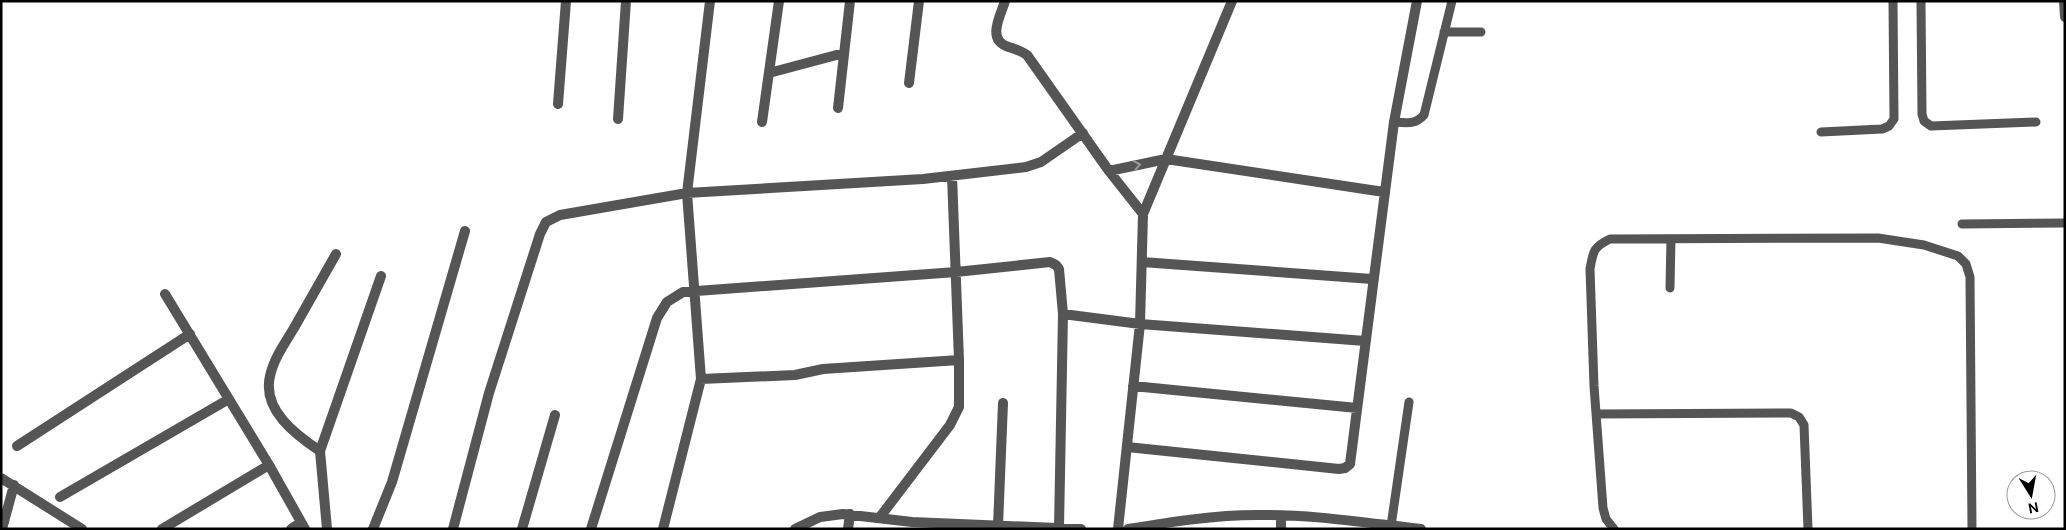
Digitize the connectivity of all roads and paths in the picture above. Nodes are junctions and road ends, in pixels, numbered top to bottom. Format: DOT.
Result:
graph roads {
  1 [pos="566,1"];
  2 [pos="626,1"];
  3 [pos="710,1"];
  4 [pos="779,1"];
  5 [pos="850,1"];
  6 [pos="918,1"];
  7 [pos="1005,1"];
  8 [pos="1232,1"];
  9 [pos="1417,1"];
  10 [pos="1452,1"];
  11 [pos="1893,1"];
  12 [pos="1921,1"];
  13 [pos="2064,1"];
  14 [pos="2065,17"];
  15 [pos="1444,32"];
  16 [pos="1481,32"];
  17 [pos="844,54"];
  18 [pos="769,72"];
  19 [pos="909,83"];
  20 [pos="558,104"];
  21 [pos="838,108"];
  22 [pos="618,119"];
  23 [pos="762,122"];
  24 [pos="1394,122"];
  25 [pos="2036,122"];
  26 [pos="1821,132"];
  27 [pos="1083,133"];
  28 [pos="1166,159"];
  29 [pos="1108,171"];
  30 [pos="952,176"];
  31 [pos="1384,192"];
  32 [pos="687,194"];
  33 [pos="1143,214"];
  34 [pos="2065,223"];
  35 [pos="1962,224"];
  36 [pos="465,231"];
  37 [pos="1672,239"];
  38 [pos="336,254"];
  39 [pos="1142,262"];
  40 [pos="956,272"];
  41 [pos="381,276"];
  42 [pos="1372,279"];
  43 [pos="1670,288"];
  44 [pos="694,291"];
  45 [pos="165,294"];
  46 [pos="1063,314"];
  47 [pos="1140,324"];
  48 [pos="190,334"];
  49 [pos="1365,340"];
  50 [pos="959,360"];
  51 [pos="701,379"];
  52 [pos="1133,386"];
  53 [pos="229,399"];
  54 [pos="1409,402"];
  55 [pos="1003,403"];
  56 [pos="1357,408"];
  57 [pos="1596,414"];
  58 [pos="554,415"];
  59 [pos="17,446"];
  60 [pos="1127,447"];
  61 [pos="320,452"];
  62 [pos="269,465"];
  63 [pos="1,478"];
  64 [pos="14,485"];
  65 [pos="60,497"];
  66 [pos="850,514"];
  67 [pos="1281,516"];
  68 [pos="880,517"];
  69 [pos="911,525"];
  70 [pos="1183,525"];
  71 [pos="303,526"];
  72 [pos="998,526"];
  73 [pos="1390,526"];
  74 [pos="977,527"];
  75 [pos="1028,528"];
  76 [pos="1060,528"];
  77 [pos="2,529"];
  78 [pos="82,529"];
  79 [pos="162,529"];
  80 [pos="291,529"];
  81 [pos="327,529"];
  82 [pos="373,529"];
  83 [pos="453,529"];
  84 [pos="522,529"];
  85 [pos="591,529"];
  86 [pos="663,529"];
  87 [pos="795,529"];
  88 [pos="848,529"];
  89 [pos="1081,529"];
  90 [pos="1118,529"];
  91 [pos="1128,529"];
  92 [pos="1281,529"];
  93 [pos="1420,529"];
  94 [pos="1614,529"];
  95 [pos="1808,529"];
  96 [pos="1972,529"];
  1 -- 20 [label="street"];
  2 -- 22 [label="street"];
  3 -- 32 [label="street"];
  4 -- 18 [label="street"];
  5 -- 17 [label="street"];
  6 -- 19 [label="street"];
  7 -- 27 [label="street"];
  8 -- 28 [label="street"];
  9 -- 24 [label="street"];
  10 -- 15 [label="lane"];
  11 -- 26 [label="lane"];
  12 -- 25 [label="lane"];
  13 -- 14 [label="street"];
  15 -- 16 [label="lane"];
  15 -- 24 [label="lane"];
  17 -- 18 [label="street"];
  17 -- 21 [label="street"];
  18 -- 23 [label="street"];
  24 -- 31 [label="street"];
  27 -- 29 [label="street"];
  27 -- 30 [label="street"];
  29 -- 28 [label="street, one-way"];
  28 -- 31 [label="street"];
  28 -- 33 [label="street"];
  29 -- 33 [label="street"];
  30 -- 32 [label="street"];
  30 -- 40 [label="street"];
  31 -- 42 [label="street"];
  32 -- 44 [label="street"];
  32 -- 83 [label="street"];
  33 -- 39 [label="street"];
  34 -- 35 [label="lane"];
  36 -- 82 [label="street"];
  37 -- 43 [label="lane"];
  37 -- 57 [label="lane"];
  37 -- 96 [label="lane"];
  38 -- 61 [label="street"];
  39 -- 42 [label="street"];
  39 -- 47 [label="street"];
  40 -- 44 [label="street"];
  40 -- 46 [label="street"];
  40 -- 50 [label="street"];
  41 -- 61 [label="street"];
  42 -- 49 [label="street"];
  44 -- 51 [label="street"];
  44 -- 85 [label="street"];
  45 -- 48 [label="street"];
  46 -- 47 [label="street"];
  46 -- 76 [label="street"];
  47 -- 49 [label="street"];
  47 -- 52 [label="street"];
  48 -- 53 [label="street"];
  48 -- 59 [label="street"];
  49 -- 56 [label="street"];
  50 -- 51 [label="street"];
  50 -- 68 [label="street"];
  51 -- 86 [label="street"];
  52 -- 56 [label="street"];
  52 -- 60 [label="street"];
  53 -- 62 [label="street"];
  53 -- 65 [label="street"];
  54 -- 73 [label="lane"];
  55 -- 72 [label="street"];
  56 -- 60 [label="street"];
  57 -- 94 [label="lane"];
  57 -- 95 [label="lane"];
  58 -- 84 [label="street"];
  60 -- 90 [label="street"];
  61 -- 81 [label="street"];
  62 -- 71 [label="street"];
  62 -- 79 [label="street"];
  63 -- 64 [label="street"];
  64 -- 77 [label="street"];
  64 -- 78 [label="street"];
  66 -- 68 [label="street"];
  66 -- 87 [label="street"];
  66 -- 88 [label="street"];
  67 -- 70 [label="street"];
  67 -- 73 [label="street"];
  67 -- 92 [label="street"];
  68 -- 69 [label="street"];
  69 -- 74 [label="street"];
  70 -- 91 [label="street"];
  71 -- 80 [label="street"];
  72 -- 74 [label="street"];
  72 -- 75 [label="street"];
  73 -- 93 [label="street"];
  75 -- 76 [label="street"];
  76 -- 89 [label="street"];
}
